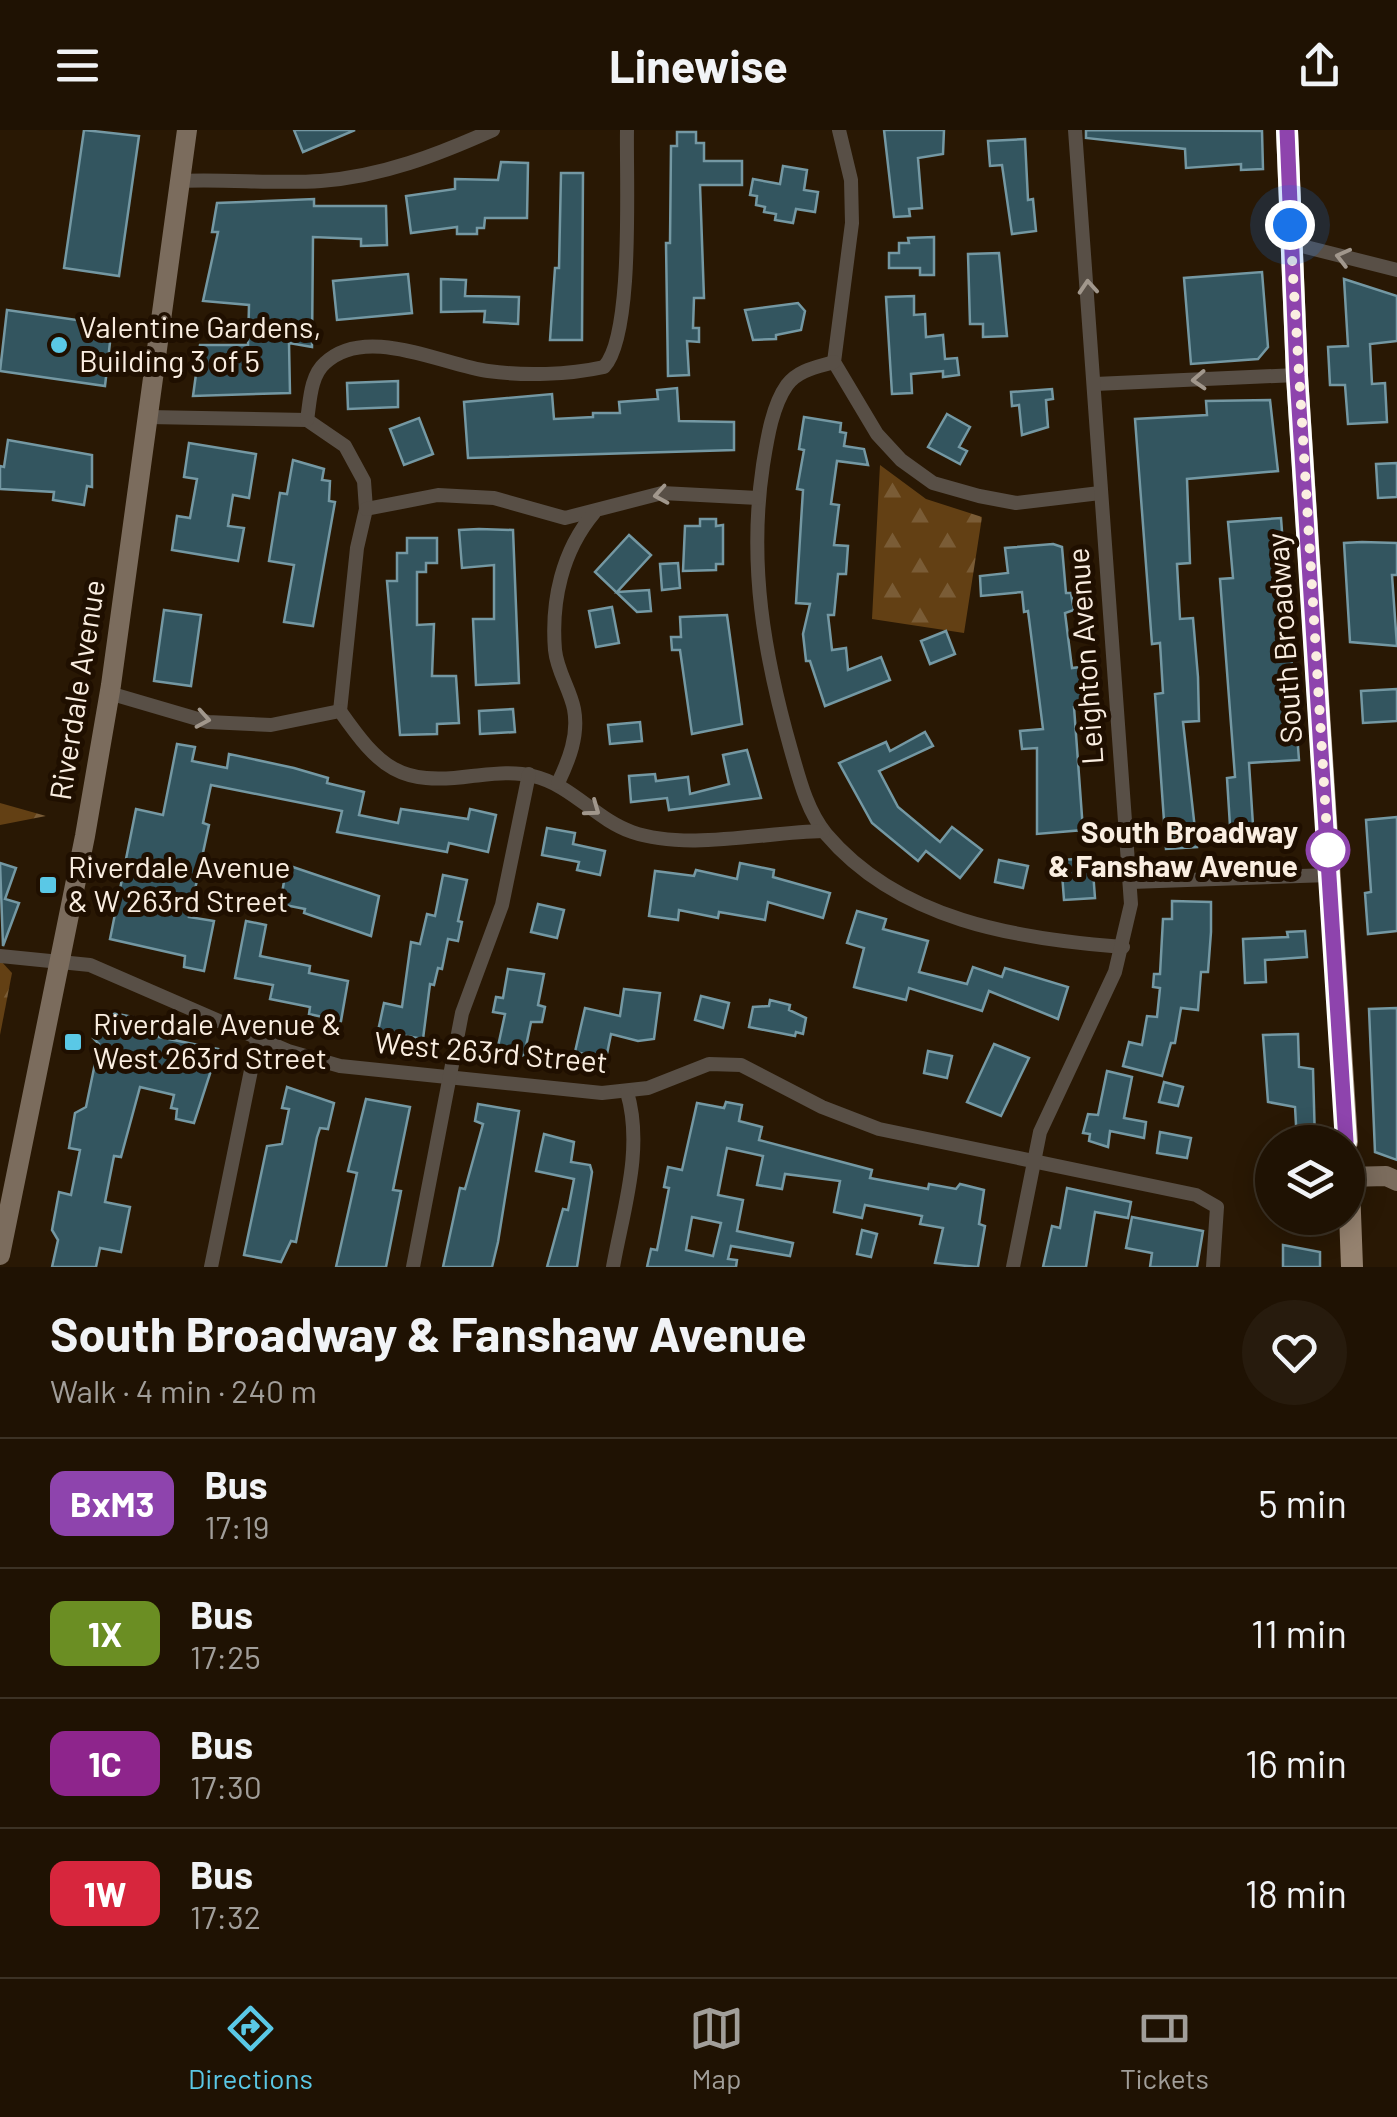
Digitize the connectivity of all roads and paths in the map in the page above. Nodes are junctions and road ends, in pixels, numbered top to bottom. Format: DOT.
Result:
graph roads {
  1 [pos="187,130"];
  2 [pos="493,130"];
  3 [pos="628,130"];
  4 [pos="839,130"];
  5 [pos="1075,130"];
  6 [pos="1287,130"];
  7 [pos="180,182"];
  8 [pos="1290,243"];
  9 [pos="1397,270"];
  10 [pos="834,362"];
  11 [pos="1297,376"];
  12 [pos="1096,384"];
  13 [pos="148,417"];
  14 [pos="307,420"];
  15 [pos="1100,493"];
  16 [pos="758,498"];
  17 [pos="366,509"];
  18 [pos="594,513"];
  19 [pos="109,693"];
  20 [pos="340,711"];
  21 [pos="529,774"];
  22 [pos="558,783"];
  23 [pos="823,831"];
  24 [pos="1330,874"];
  25 [pos="1131,882"];
  26 [pos="1124,947"];
  27 [pos="0,956"];
  28 [pos="60,962"];
  29 [pos="258,1036"];
  30 [pos="452,1078"];
  31 [pos="627,1092"];
  32 [pos="1345,1125"];
  33 [pos="1034,1159"];
  34 [pos="1365,1176"];
  35 [pos="1397,1181"];
  36 [pos="1351,1235"];
  37 [pos="0,1255"];
  38 [pos="211,1267"];
  39 [pos="413,1267"];
  40 [pos="613,1267"];
  41 [pos="1013,1267"];
  42 [pos="1214,1267"];
  43 [pos="1352,1267"];
  1 -- 7 [label="main road, Riverdale Avenue"];
  2 -- 7 [label="street"];
  3 -- 14 [label="street"];
  4 -- 10 [label="street"];
  12 -- 5 [label="street, Leighton Avenue, one-way"];
  6 -- 8 [label="main road, South Broadway"];
  7 -- 13 [label="main road, Riverdale Avenue"];
  9 -- 8 [label="street, one-way"];
  8 -- 11 [label="main road, South Broadway"];
  10 -- 15 [label="street"];
  10 -- 16 [label="street"];
  11 -- 12 [label="street, one-way"];
  11 -- 24 [label="main road, South Broadway"];
  12 -- 15 [label="street, Leighton Avenue"];
  13 -- 14 [label="street"];
  13 -- 19 [label="main road, Riverdale Avenue"];
  14 -- 17 [label="street"];
  15 -- 25 [label="street, Leighton Avenue"];
  16 -- 18 [label="street, one-way"];
  16 -- 23 [label="street"];
  17 -- 18 [label="street"];
  17 -- 20 [label="street"];
  18 -- 22 [label="street"];
  19 -- 20 [label="street, one-way"];
  19 -- 28 [label="main road, Riverdale Avenue"];
  20 -- 21 [label="street"];
  21 -- 22 [label="street"];
  21 -- 30 [label="street"];
  22 -- 23 [label="street, one-way"];
  23 -- 26 [label="street"];
  24 -- 25 [label="street"];
  24 -- 32 [label="main road, South Broadway"];
  25 -- 26 [label="street, Leighton Avenue"];
  26 -- 33 [label="street, Leighton Avenue"];
  27 -- 28 [label="street, West 263rd Street"];
  28 -- 29 [label="street, West 263rd Street"];
  28 -- 37 [label="main road, Riverdale Avenue"];
  29 -- 30 [label="street, West 263rd Street"];
  29 -- 38 [label="street"];
  30 -- 31 [label="street, West 263rd Street"];
  30 -- 39 [label="street"];
  31 -- 33 [label="street, West 263rd Street"];
  31 -- 40 [label="street"];
  33 -- 41 [label="street, Leighton Avenue"];
  33 -- 42 [label="street, West 263rd Street"];
  34 -- 35 [label="main road"];
  36 -- 43 [label="main road"];
}
